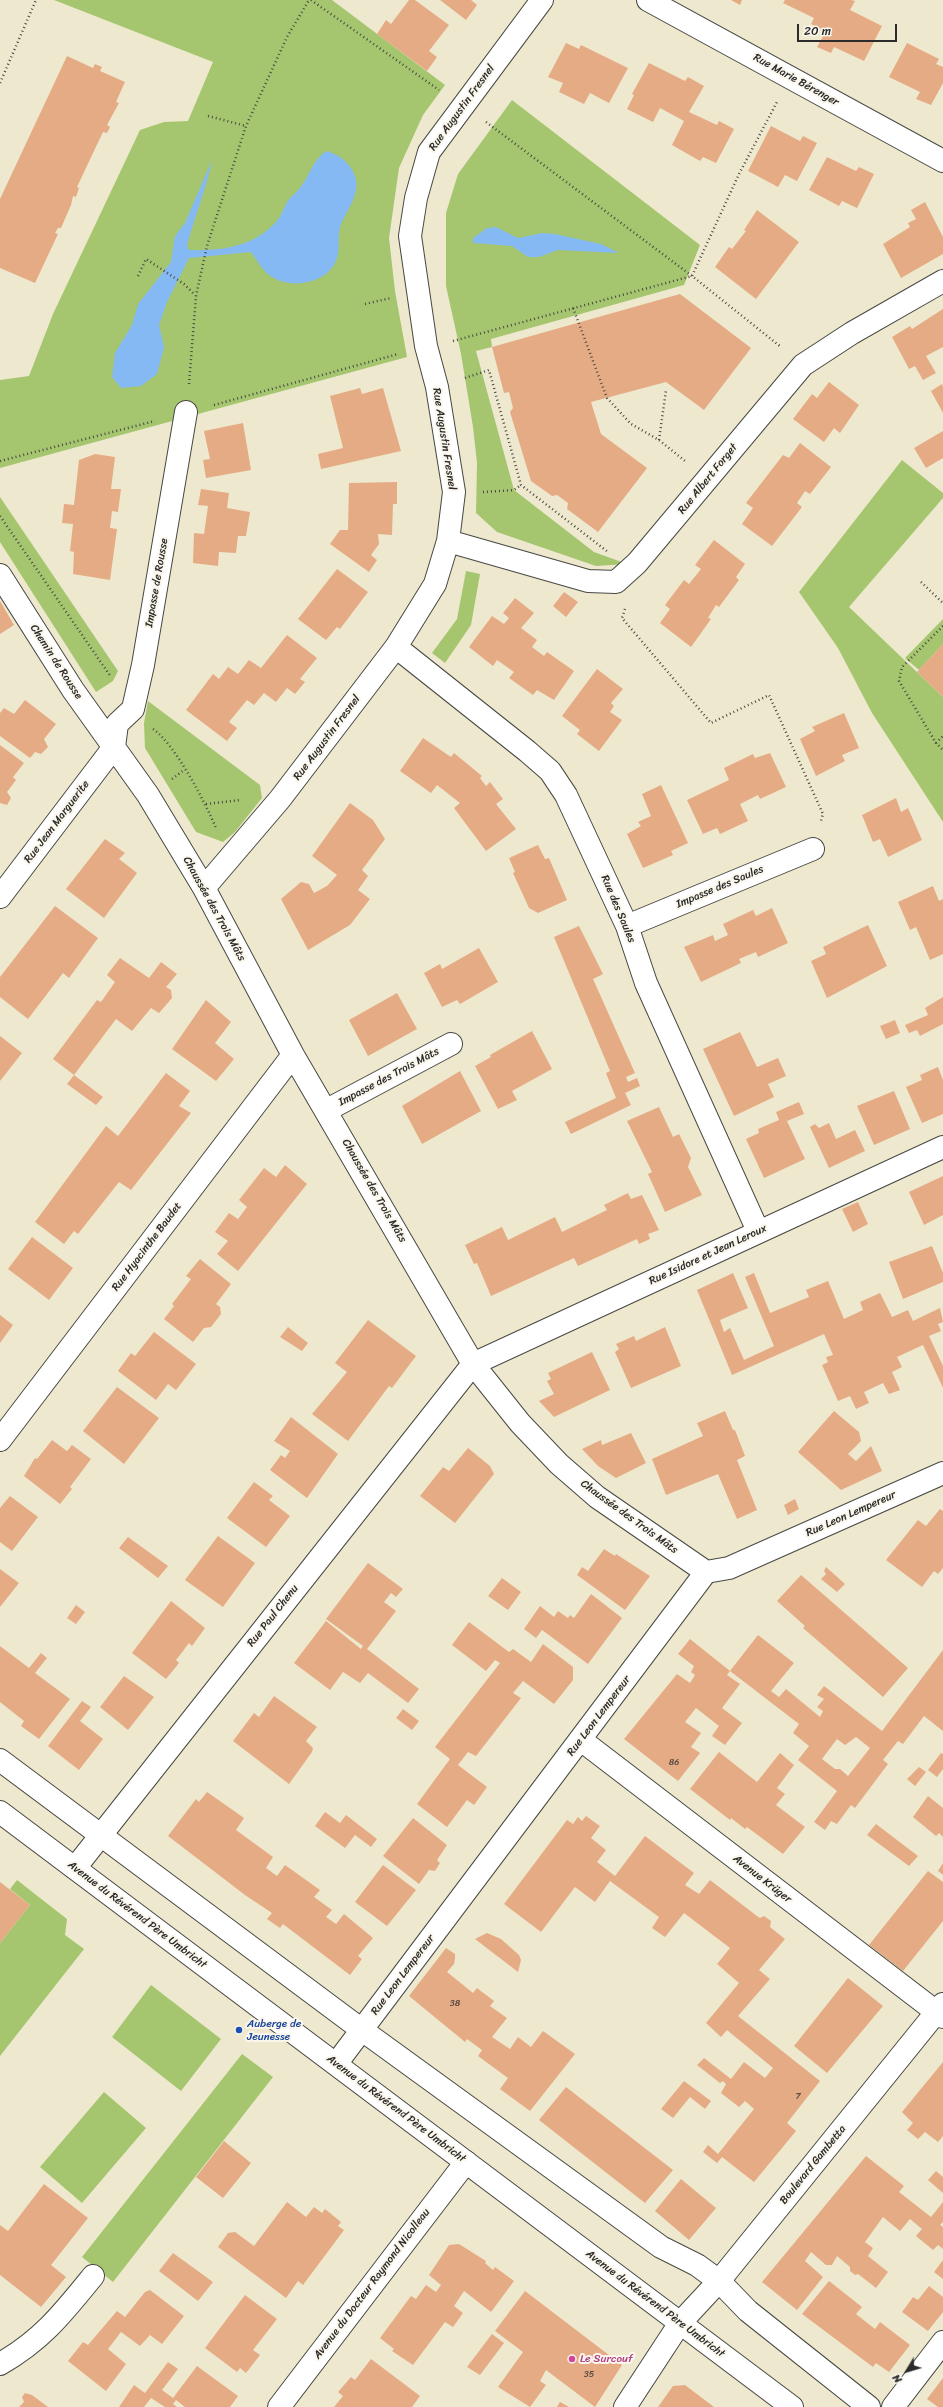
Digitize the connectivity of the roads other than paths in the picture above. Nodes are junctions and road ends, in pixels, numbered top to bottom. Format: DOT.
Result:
graph roads {
  1 [pos="542,0"];
  2 [pos="648,0"];
  3 [pos="943,161"];
  4 [pos="943,281"];
  5 [pos="186,412"];
  6 [pos="448,540"];
  7 [pos="0,575"];
  8 [pos="396,647"];
  9 [pos="114,747"];
  10 [pos="812,849"];
  11 [pos="204,888"];
  12 [pos="0,897"];
  13 [pos="627,926"];
  14 [pos="451,1044"];
  15 [pos="293,1055"];
  16 [pos="327,1110"];
  17 [pos="943,1147"];
  18 [pos="758,1231"];
  19 [pos="473,1364"];
  20 [pos="0,1440"];
  21 [pos="943,1473"];
  22 [pos="706,1572"];
  23 [pos="581,1740"];
  24 [pos="0,1760"];
  25 [pos="0,1812"];
  26 [pos="100,1836"];
  27 [pos="75,1868"];
  28 [pos="941,2011"];
  29 [pos="362,2030"];
  30 [pos="336,2064"];
  31 [pos="466,2162"];
  32 [pos="93,2276"];
  33 [pos="719,2281"];
  34 [pos="680,2324"];
  35 [pos="943,2342"];
  36 [pos="0,2364"];
  37 [pos="279,2407"];
  38 [pos="625,2407"];
  39 [pos="792,2407"];
  40 [pos="869,2407"];
  41 [pos="893,2407"];
  1 -- 6 [label="street, Rue Augustin Fresnel"];
  2 -- 3 [label="street, Rue Marie Bérenger"];
  4 -- 6 [label="street, Rue Albert Forget"];
  5 -- 9 [label="street, Impasse de Rousse"];
  6 -- 8 [label="street, Rue Augustin Fresnel"];
  7 -- 9 [label="street, Chemin de Rousse"];
  8 -- 11 [label="street, Rue Augustin Fresnel"];
  8 -- 13 [label="street, Rue des Saules"];
  9 -- 11 [label="street, Chaussée des Trois Mâts"];
  9 -- 12 [label="street, Rue Jean Marguerite"];
  10 -- 13 [label="street, Impasse des Saules"];
  11 -- 15 [label="street, Chaussée des Trois Mâts"];
  13 -- 18 [label="street, Rue des Saules"];
  14 -- 16 [label="street, Impasse des Trois Mâts"];
  15 -- 16 [label="street, Chaussée des Trois Mâts"];
  15 -- 20 [label="street, Rue Hyacinthe Baudet"];
  16 -- 19 [label="street, Chaussée des Trois Mâts"];
  17 -- 18 [label="street, Rue Isidore et Jean Leroux"];
  18 -- 19 [label="street, Rue Isidore et Jean Leroux"];
  19 -- 22 [label="street, Chaussée des Trois Mâts"];
  19 -- 26 [label="street, Rue Paul Chenu"];
  21 -- 22 [label="street, Rue Leon Lempereur"];
  22 -- 23 [label="street, Rue Leon Lempereur"];
  23 -- 28 [label="street, Avenue Krüger"];
  23 -- 29 [label="street, Rue Leon Lempereur"];
  24 -- 26 [label="street"];
  25 -- 27 [label="street, Avenue du Révérend Père Umbricht"];
  26 -- 27 [label="street, Rue Paul Chenu"];
  26 -- 29 [label="street"];
  27 -- 30 [label="street, Avenue du Révérend Père Umbricht"];
  28 -- 33 [label="street, Boulevard Gambetta"];
  29 -- 30 [label="street, Rue Leon Lempereur"];
  29 -- 33 [label="street"];
  30 -- 31 [label="street, Avenue du Révérend Père Umbricht"];
  31 -- 34 [label="street, Avenue du Révérend Père Umbricht"];
  31 -- 37 [label="street, Avenue du Docteur Raymond Nicolleau"];
  32 -- 36 [label="street"];
  33 -- 34 [label="street, Boulevard Gambetta"];
  33 -- 40 [label="street"];
  34 -- 38 [label="street, Boulevard Gambetta"];
  34 -- 39 [label="street, Avenue du Révérend Père Umbricht"];
  35 -- 41 [label="street"];
}
